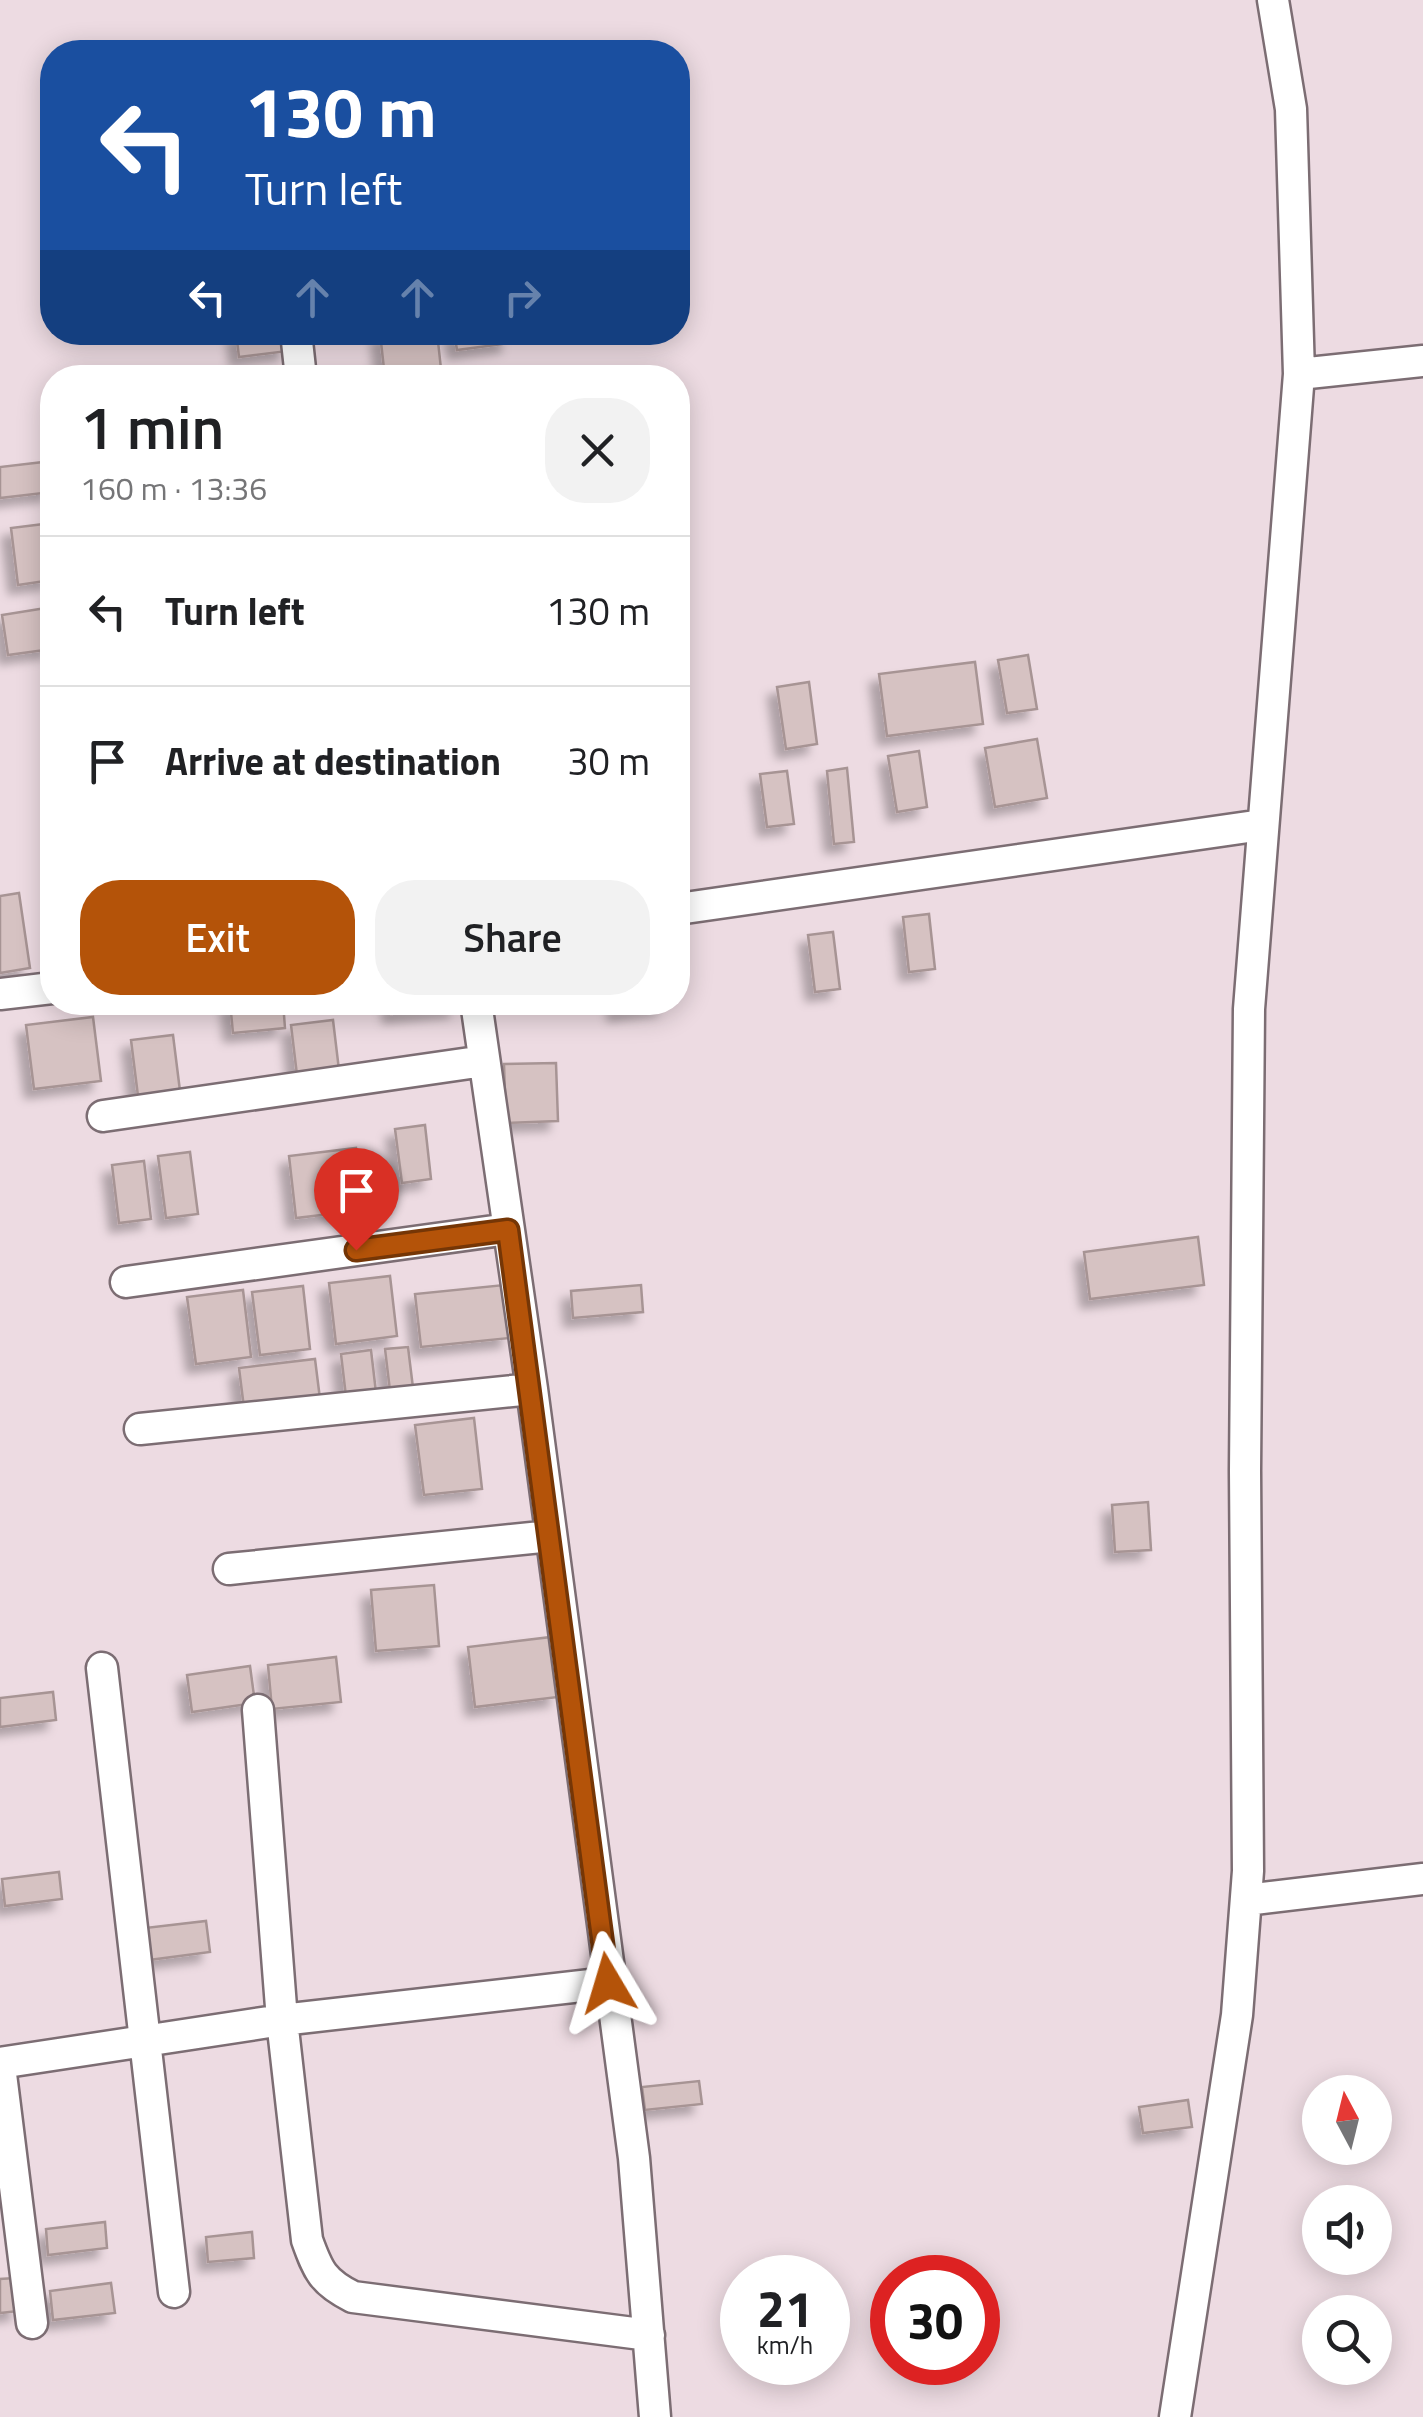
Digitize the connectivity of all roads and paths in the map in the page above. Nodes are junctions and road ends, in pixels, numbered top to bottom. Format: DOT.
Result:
graph roads {
  1 [pos="1280,3"];
  2 [pos="1423,361"];
  3 [pos="1299,374"];
  4 [pos="1262,825"];
  5 [pos="690,908"];
  6 [pos="40,989"];
  7 [pos="0,994"];
  8 [pos="478,1015"];
  9 [pos="484,1061"];
  10 [pos="103,1116"];
  11 [pos="508,1230"];
  12 [pos="126,1282"];
  13 [pos="532,1390"];
  14 [pos="140,1430"];
  15 [pos="551,1536"];
  16 [pos="229,1569"];
  17 [pos="102,1668"];
  18 [pos="258,1710"];
  19 [pos="1423,1879"];
  20 [pos="1246,1900"];
  21 [pos="608,1983"];
  22 [pos="282,2020"];
  23 [pos="144,2042"];
  24 [pos="0,2065"];
  25 [pos="174,2292"];
  26 [pos="32,2324"];
  27 [pos="649,2335"];
  28 [pos="655,2417"];
  29 [pos="1176,2417"];
  1 -- 3 [label="street"];
  2 -- 3 [label="street"];
  3 -- 4 [label="street"];
  4 -- 5 [label="street"];
  4 -- 20 [label="street"];
  6 -- 7 [label="street"];
  8 -- 9 [label="street"];
  9 -- 10 [label="street"];
  9 -- 11 [label="street"];
  11 -- 12 [label="street"];
  11 -- 13 [label="street"];
  13 -- 14 [label="street"];
  13 -- 15 [label="street"];
  15 -- 16 [label="street"];
  15 -- 21 [label="street"];
  17 -- 23 [label="street"];
  18 -- 22 [label="street"];
  19 -- 20 [label="street"];
  20 -- 29 [label="street"];
  21 -- 22 [label="street"];
  21 -- 27 [label="street"];
  22 -- 23 [label="street"];
  22 -- 27 [label="street"];
  23 -- 24 [label="street"];
  23 -- 25 [label="street"];
  24 -- 26 [label="street"];
  27 -- 28 [label="street"];
}
